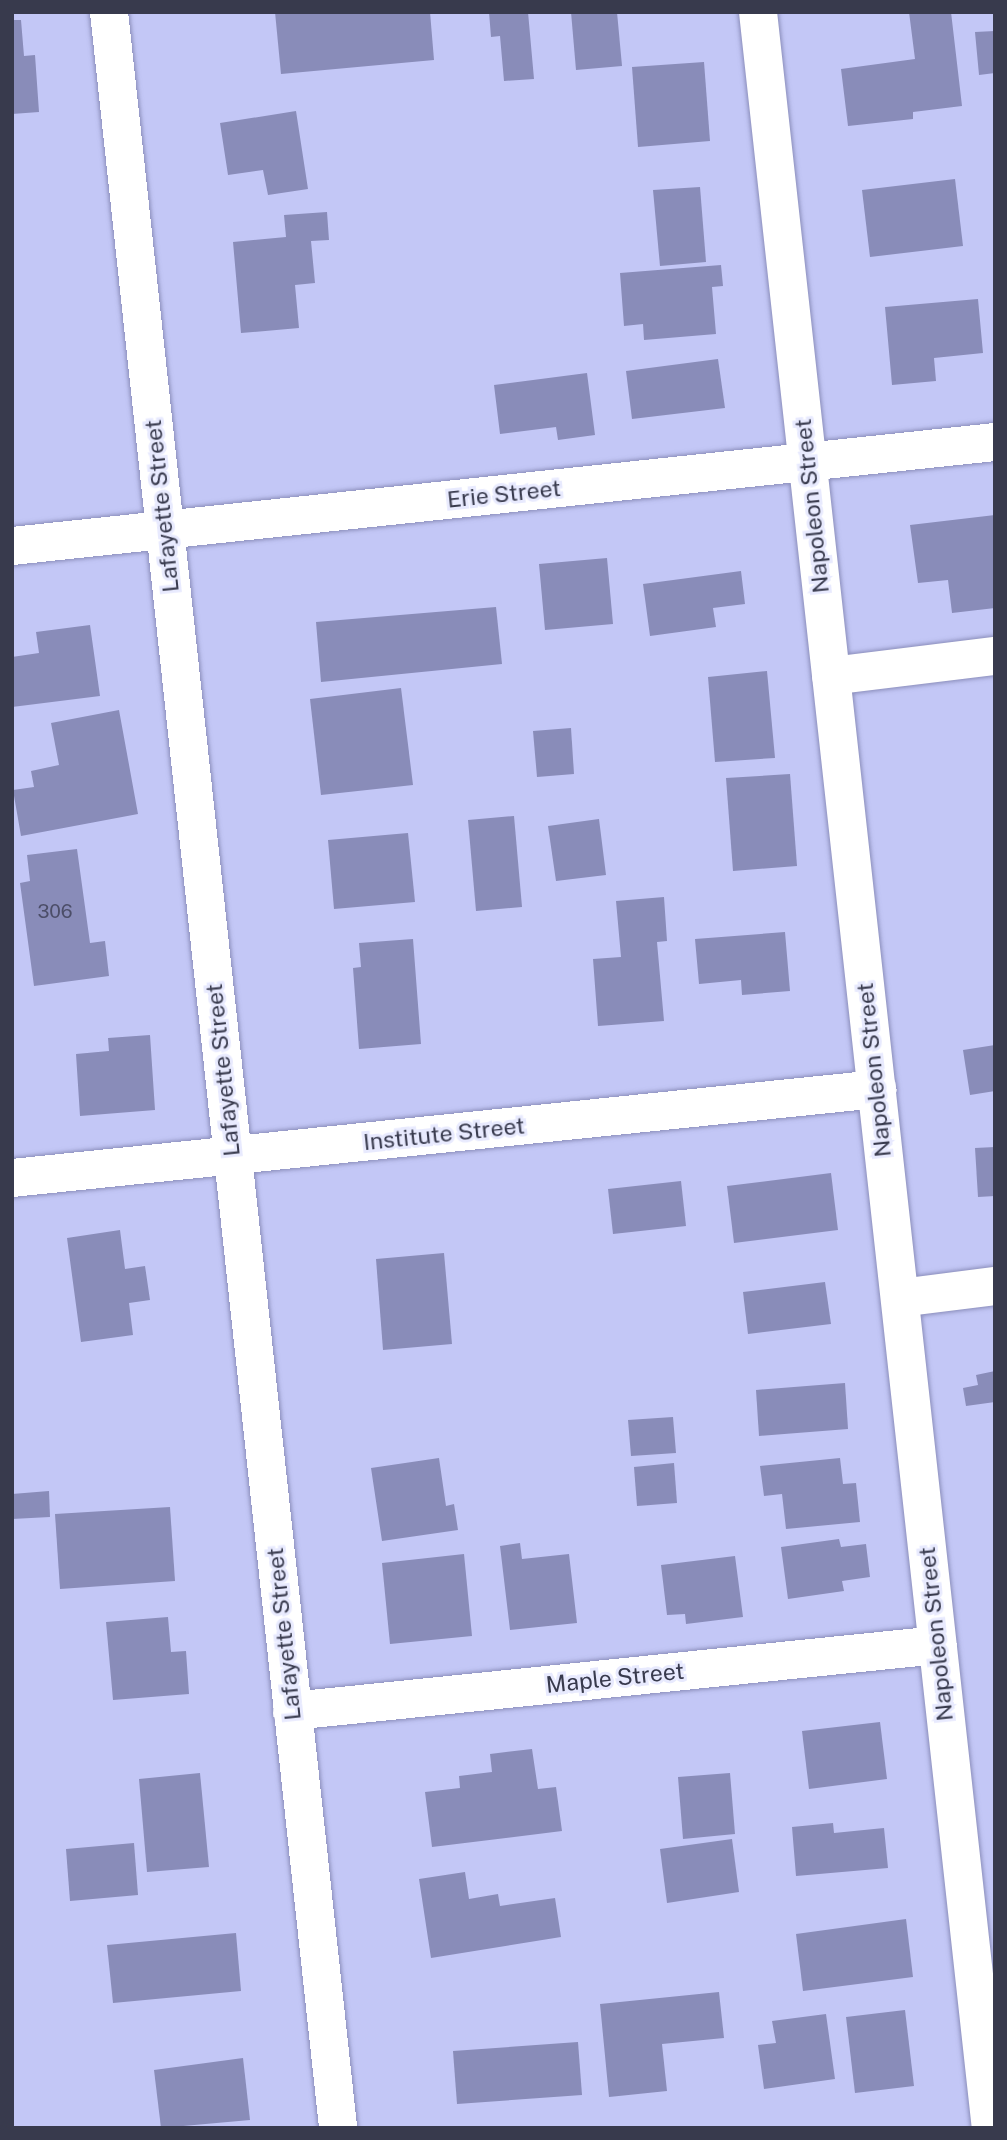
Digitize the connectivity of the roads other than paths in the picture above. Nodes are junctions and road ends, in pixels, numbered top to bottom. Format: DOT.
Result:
graph roads {
  1 [pos="109,12"];
  2 [pos="758,12"];
  3 [pos="995,442"];
  4 [pos="807,462"];
  5 [pos="165,530"];
  6 [pos="12,546"];
  7 [pos="995,656"];
  8 [pos="831,676"];
  9 [pos="877,1089"];
  10 [pos="232,1156"];
  11 [pos="12,1178"];
  12 [pos="995,1286"];
  13 [pos="900,1298"];
  14 [pos="938,1645"];
  15 [pos="292,1711"];
  16 [pos="981,1919"];
  17 [pos="338,2128"];
  18 [pos="991,2128"];
  1 -- 5 [label="street, Lafayette Street"];
  2 -- 4 [label="street, Napoleon Street"];
  3 -- 4 [label="street, Erie Street"];
  4 -- 5 [label="street, Erie Street"];
  4 -- 8 [label="street, Napoleon Street"];
  5 -- 6 [label="street, Erie Street"];
  5 -- 10 [label="street, Lafayette Street"];
  7 -- 8 [label="street"];
  8 -- 9 [label="street, Napoleon Street"];
  9 -- 10 [label="street, Institute Street"];
  9 -- 13 [label="street, Napoleon Street"];
  10 -- 11 [label="street, Institute Street"];
  10 -- 15 [label="street, Lafayette Street"];
  12 -- 13 [label="street"];
  13 -- 14 [label="street, Napoleon Street"];
  14 -- 15 [label="street, Maple Street"];
  14 -- 16 [label="street, Napoleon Street"];
  15 -- 17 [label="street, Lafayette Street"];
  16 -- 18 [label="street, Napoleon Street"];
}
